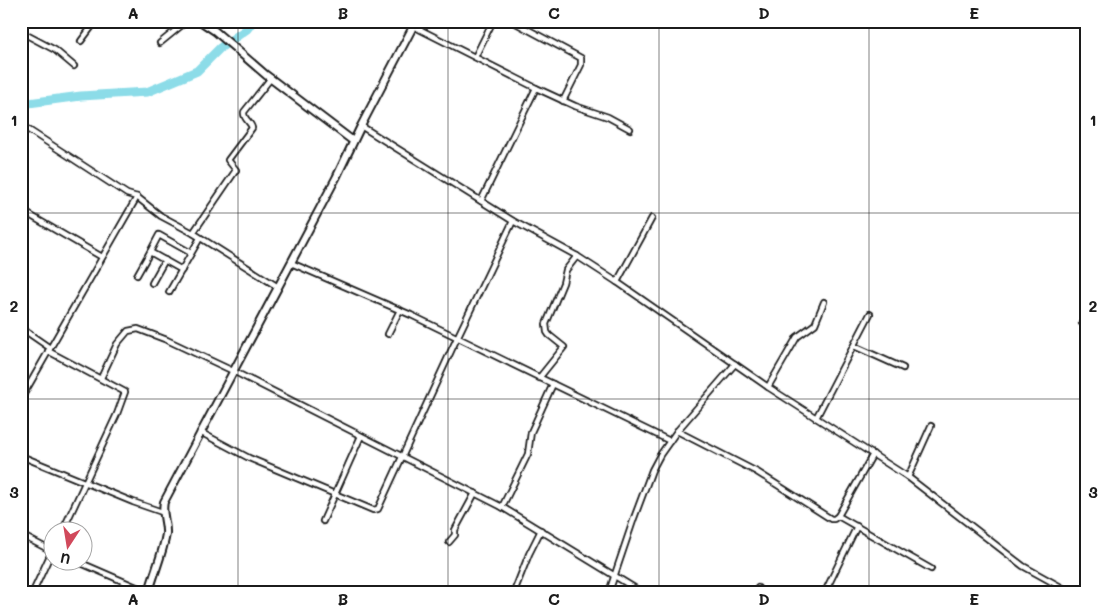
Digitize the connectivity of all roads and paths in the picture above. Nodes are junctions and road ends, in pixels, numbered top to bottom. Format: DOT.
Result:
graph roads {
  1 [pos="26,21"];
  2 [pos="96,21"];
  3 [pos="186,21"];
  4 [pos="200,21"];
  5 [pos="493,21"];
  6 [pos="512,21"];
  7 [pos="415,24"];
  8 [pos="21,32"];
  9 [pos="81,41"];
  10 [pos="160,43"];
  11 [pos="475,57"];
  12 [pos="74,66"];
  13 [pos="271,78"];
  14 [pos="536,88"];
  15 [pos="563,101"];
  16 [pos="21,125"];
  17 [pos="361,126"];
  18 [pos="630,130"];
  19 [pos="353,141"];
  20 [pos="137,197"];
  21 [pos="482,201"];
  22 [pos="21,210"];
  23 [pos="652,218"];
  24 [pos="513,221"];
  25 [pos="193,234"];
  26 [pos="200,238"];
  27 [pos="150,252"];
  28 [pos="191,253"];
  29 [pos="577,256"];
  30 [pos="102,257"];
  31 [pos="165,260"];
  32 [pos="291,263"];
  33 [pos="182,270"];
  34 [pos="137,275"];
  35 [pos="617,282"];
  36 [pos="152,283"];
  37 [pos="278,287"];
  38 [pos="169,292"];
  39 [pos="824,302"];
  40 [pos="400,310"];
  41 [pos="870,314"];
  42 [pos="21,328"];
  43 [pos="388,334"];
  44 [pos="457,338"];
  45 [pos="854,346"];
  46 [pos="49,350"];
  47 [pos="735,364"];
  48 [pos="903,368"];
  49 [pos="233,371"];
  50 [pos="101,378"];
  51 [pos="539,378"];
  52 [pos="553,384"];
  53 [pos="768,387"];
  54 [pos="21,399"];
  55 [pos="816,418"];
  56 [pos="931,426"];
  57 [pos="677,431"];
  58 [pos="200,432"];
  59 [pos="361,436"];
  60 [pos="670,441"];
  61 [pos="873,454"];
  62 [pos="21,456"];
  63 [pos="403,456"];
  64 [pos="908,478"];
  65 [pos="85,482"];
  66 [pos="475,493"];
  67 [pos="335,494"];
  68 [pos="502,507"];
  69 [pos="162,512"];
  70 [pos="838,516"];
  71 [pos="67,520"];
  72 [pos="323,521"];
  73 [pos="857,526"];
  74 [pos="541,530"];
  75 [pos="21,535"];
  76 [pos="448,542"];
  77 [pos="42,546"];
  78 [pos="92,568"];
  79 [pos="931,569"];
  80 [pos="43,570"];
  81 [pos="614,574"];
  82 [pos="33,592"];
  83 [pos="148,592"];
  84 [pos="514,592"];
  85 [pos="609,592"];
  86 [pos="641,592"];
  87 [pos="825,592"];
  88 [pos="1070,592"];
  1 -- 8 [label="street"];
  2 -- 9 [label="street"];
  3 -- 10 [label="street"];
  4 -- 13 [label="street"];
  5 -- 11 [label="street"];
  6 -- 15 [label="street"];
  7 -- 11 [label="street"];
  7 -- 17 [label="street"];
  8 -- 12 [label="street"];
  11 -- 14 [label="street"];
  13 -- 19 [label="street"];
  13 -- 25 [label="street"];
  14 -- 15 [label="street"];
  14 -- 21 [label="street"];
  15 -- 18 [label="street"];
  16 -- 20 [label="street"];
  17 -- 19 [label="street"];
  17 -- 21 [label="street"];
  19 -- 32 [label="street"];
  20 -- 25 [label="street"];
  20 -- 30 [label="street"];
  21 -- 24 [label="street"];
  22 -- 30 [label="street"];
  23 -- 35 [label="street"];
  24 -- 29 [label="street"];
  24 -- 44 [label="street"];
  25 -- 26 [label="street"];
  26 -- 28 [label="street"];
  26 -- 37 [label="street"];
  27 -- 28 [label="street"];
  27 -- 31 [label="street"];
  27 -- 34 [label="street"];
  28 -- 33 [label="street"];
  29 -- 35 [label="street"];
  29 -- 51 [label="street"];
  30 -- 46 [label="street"];
  31 -- 33 [label="street"];
  31 -- 36 [label="street"];
  32 -- 37 [label="street"];
  32 -- 40 [label="street"];
  33 -- 38 [label="street"];
  35 -- 47 [label="street"];
  37 -- 49 [label="street"];
  39 -- 53 [label="street"];
  40 -- 43 [label="street"];
  40 -- 44 [label="street"];
  41 -- 45 [label="street"];
  42 -- 46 [label="street"];
  44 -- 51 [label="street"];
  44 -- 63 [label="street"];
  45 -- 48 [label="street"];
  45 -- 55 [label="street"];
  46 -- 50 [label="street"];
  46 -- 54 [label="street"];
  47 -- 53 [label="street"];
  47 -- 57 [label="street"];
  49 -- 50 [label="street"];
  49 -- 58 [label="street"];
  49 -- 59 [label="street"];
  50 -- 65 [label="street"];
  51 -- 52 [label="street"];
  52 -- 60 [label="street"];
  52 -- 68 [label="street"];
  53 -- 55 [label="street"];
  55 -- 61 [label="street"];
  56 -- 64 [label="street"];
  57 -- 60 [label="street"];
  57 -- 70 [label="street"];
  58 -- 67 [label="street"];
  58 -- 69 [label="street"];
  59 -- 63 [label="street"];
  59 -- 67 [label="street"];
  60 -- 81 [label="street"];
  61 -- 64 [label="street"];
  61 -- 70 [label="street"];
  62 -- 65 [label="street"];
  63 -- 66 [label="street"];
  63 -- 67 [label="street"];
  64 -- 88 [label="street"];
  65 -- 69 [label="street"];
  65 -- 71 [label="street"];
  66 -- 68 [label="street"];
  66 -- 76 [label="street"];
  67 -- 72 [label="street"];
  68 -- 74 [label="street"];
  69 -- 83 [label="street"];
  70 -- 73 [label="street"];
  73 -- 79 [label="street"];
  73 -- 87 [label="street"];
  74 -- 81 [label="street"];
  74 -- 84 [label="street"];
  75 -- 77 [label="street"];
  78 -- 83 [label="street"];
  80 -- 82 [label="street"];
  81 -- 85 [label="street"];
  81 -- 86 [label="street"];
}
